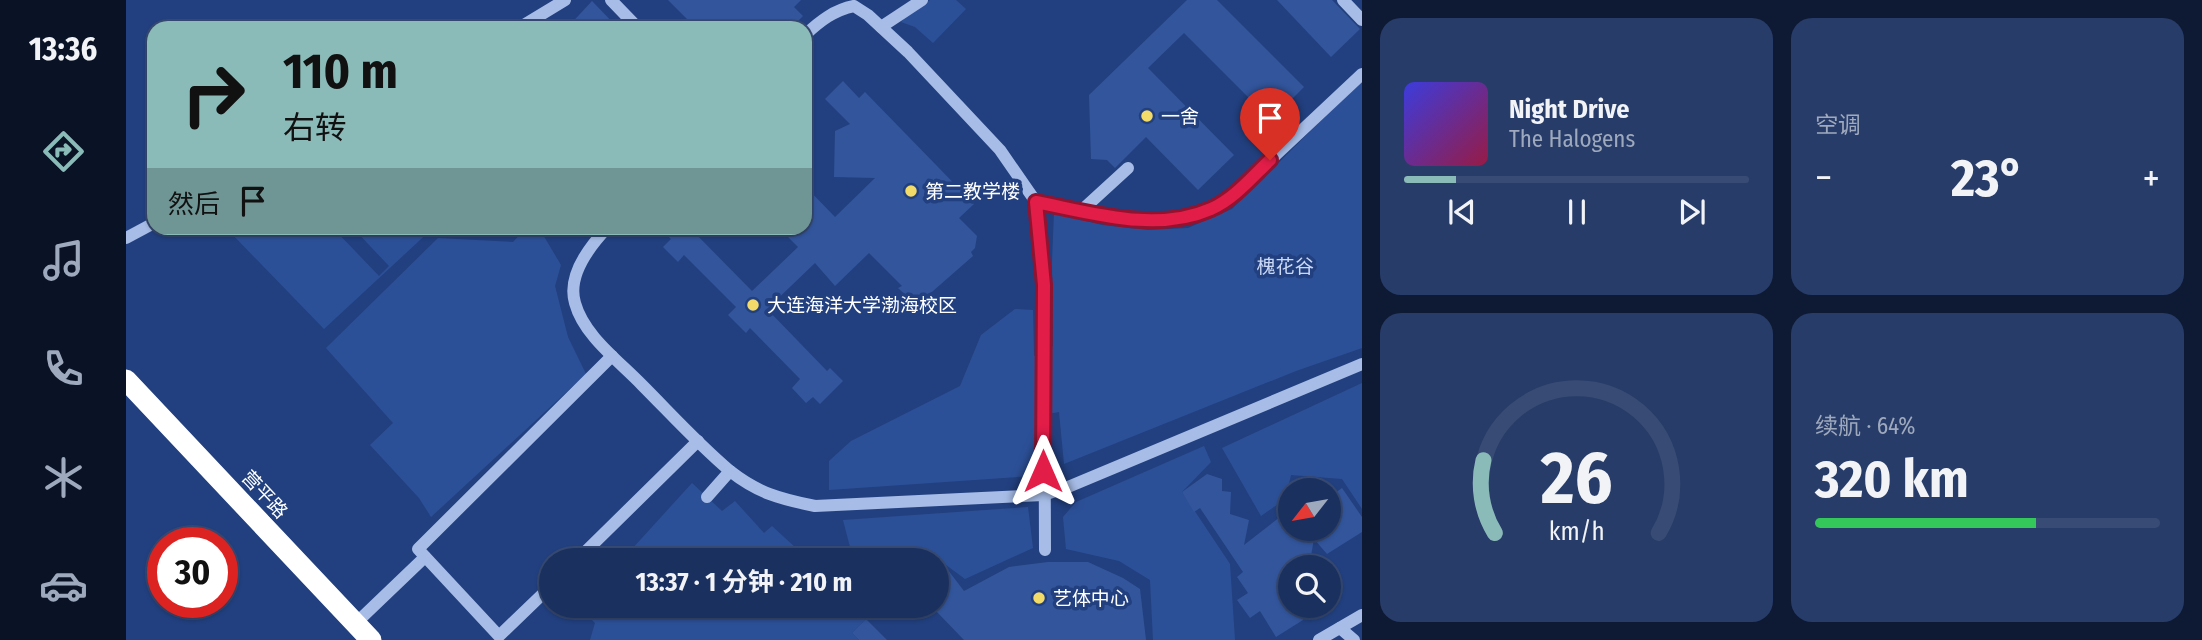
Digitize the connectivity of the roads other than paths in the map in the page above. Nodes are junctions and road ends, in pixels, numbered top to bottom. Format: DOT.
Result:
graph roads {
  1 [pos="565,0"];
  2 [pos="611,0"];
  3 [pos="922,0"];
  4 [pos="1343,0"];
  5 [pos="1362,20"];
  6 [pos="530,21"];
  7 [pos="631,21"];
  8 [pos="881,27"];
  9 [pos="812,28"];
  10 [pos="1362,74"];
  11 [pos="1128,167"];
  12 [pos="1036,202"];
  13 [pos="1081,211"];
  14 [pos="147,227"];
  15 [pos="601,235"];
  16 [pos="126,238"];
  17 [pos="612,356"];
  18 [pos="1362,364"];
  19 [pos="126,380"];
  20 [pos="698,441"];
  21 [pos="730,471"];
  22 [pos="1043,495"];
  23 [pos="707,497"];
  24 [pos="589,548"];
  25 [pos="1045,550"];
  26 [pos="425,557"];
  27 [pos="539,598"];
  28 [pos="1362,615"];
  29 [pos="355,624"];
  30 [pos="1340,628"];
  31 [pos="371,640"];
  32 [pos="1319,640"];
  33 [pos="1354,640"];
  1 -- 6 [label="street"];
  2 -- 7 [label="street"];
  3 -- 8 [label="street"];
  4 -- 5 [label="street"];
  8 -- 9 [label="street"];
  8 -- 12 [label="street"];
  10 -- 13 [label="street"];
  11 -- 13 [label="street"];
  12 -- 13 [label="street"];
  12 -- 22 [label="street"];
  14 -- 16 [label="street"];
  15 -- 17 [label="street"];
  17 -- 20 [label="street"];
  17 -- 26 [label="street"];
  18 -- 22 [label="street"];
  19 -- 29 [label="highway, 营平路"];
  20 -- 21 [label="street"];
  20 -- 24 [label="street"];
  21 -- 22 [label="street"];
  21 -- 23 [label="street"];
  22 -- 25 [label="street"];
  26 -- 27 [label="street"];
  26 -- 29 [label="street"];
  28 -- 30 [label="street"];
  29 -- 31 [label="highway, 营平路"];
  30 -- 32 [label="street"];
  30 -- 33 [label="street"];
}
